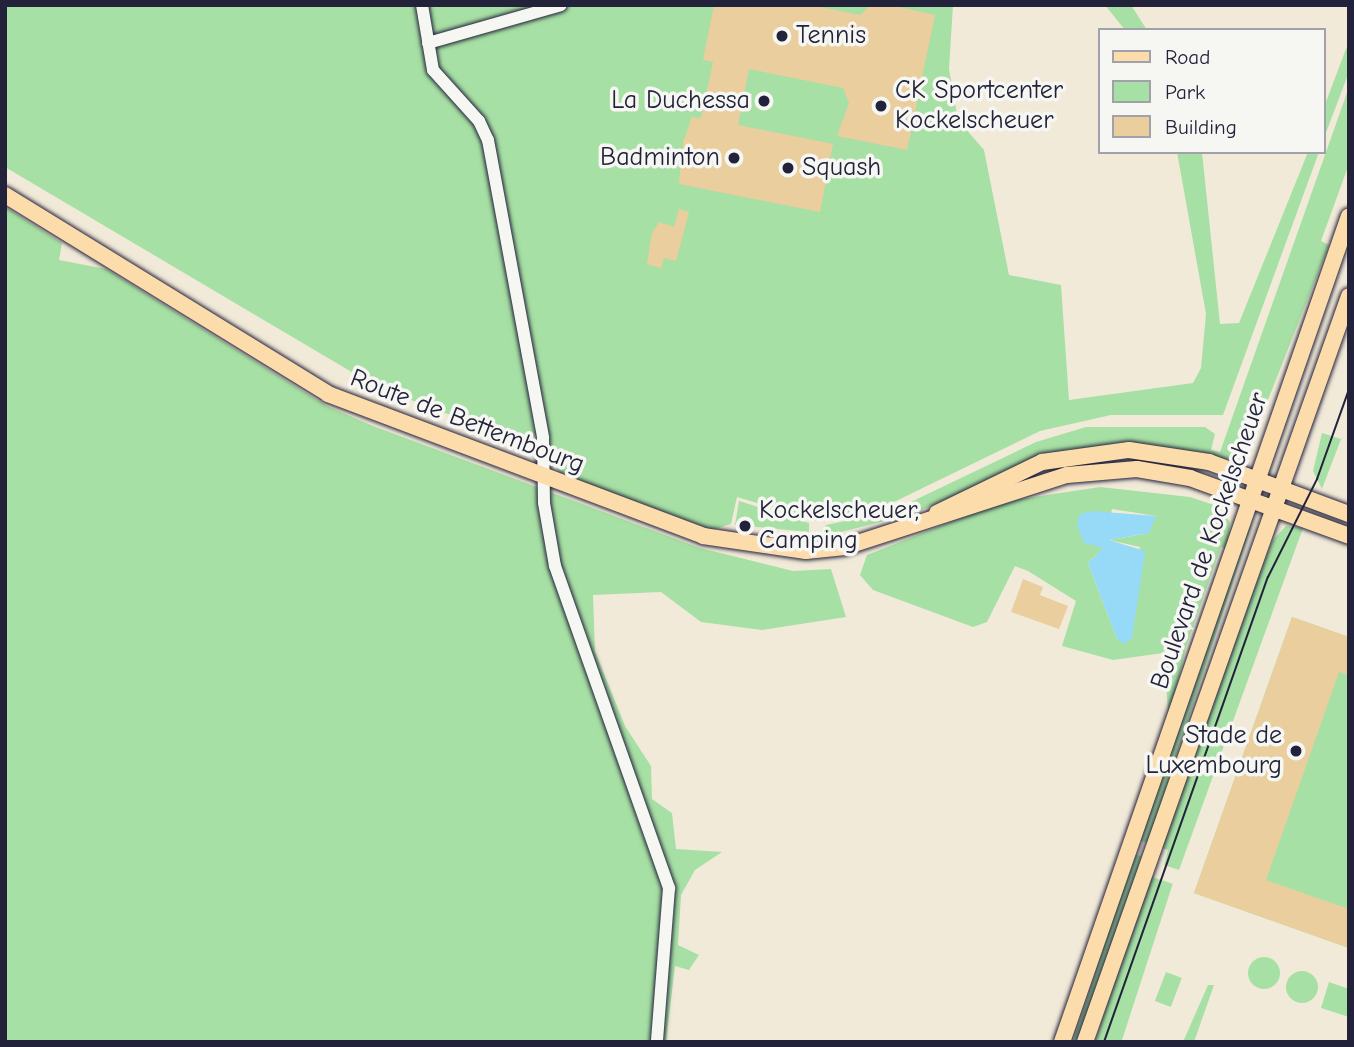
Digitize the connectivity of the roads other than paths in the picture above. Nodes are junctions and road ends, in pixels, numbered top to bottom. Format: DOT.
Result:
graph roads {
  1 [pos="422,5"];
  2 [pos="561,5"];
  3 [pos="428,43"];
  4 [pos="5,195"];
  5 [pos="1349,216"];
  6 [pos="1349,296"];
  7 [pos="1258,477"];
  8 [pos="547,479"];
  9 [pos="1281,486"];
  10 [pos="1250,499"];
  11 [pos="1273,509"];
  12 [pos="1349,514"];
  13 [pos="914,527"];
  14 [pos="1349,536"];
  15 [pos="657,1042"];
  16 [pos="1062,1042"];
  17 [pos="1085,1042"];
  1 -- 3 [label="street"];
  2 -- 3 [label="street"];
  3 -- 8 [label="street"];
  4 -- 8 [label="main road, Route de Bettembourg"];
  5 -- 7 [label="main road, Boulevard de Kockelscheuer"];
  6 -- 9 [label="main road, Boulevard de Kockelscheuer"];
  7 -- 9 [label="main road, Route de Bettembourg"];
  7 -- 10 [label="main road, Boulevard de Kockelscheuer"];
  7 -- 13 [label="main road, Route de Bettembourg"];
  8 -- 13 [label="main road, Route de Bettembourg"];
  8 -- 15 [label="street"];
  9 -- 11 [label="main road, Boulevard de Kockelscheuer"];
  9 -- 12 [label="main road, Route de Bettembourg"];
  10 -- 11 [label="main road, Route de Bettembourg"];
  10 -- 13 [label="main road, Route de Bettembourg"];
  10 -- 16 [label="main road, Boulevard de Kockelscheuer"];
  11 -- 14 [label="main road, Route de Bettembourg"];
  11 -- 17 [label="main road, Boulevard de Kockelscheuer"];
}
